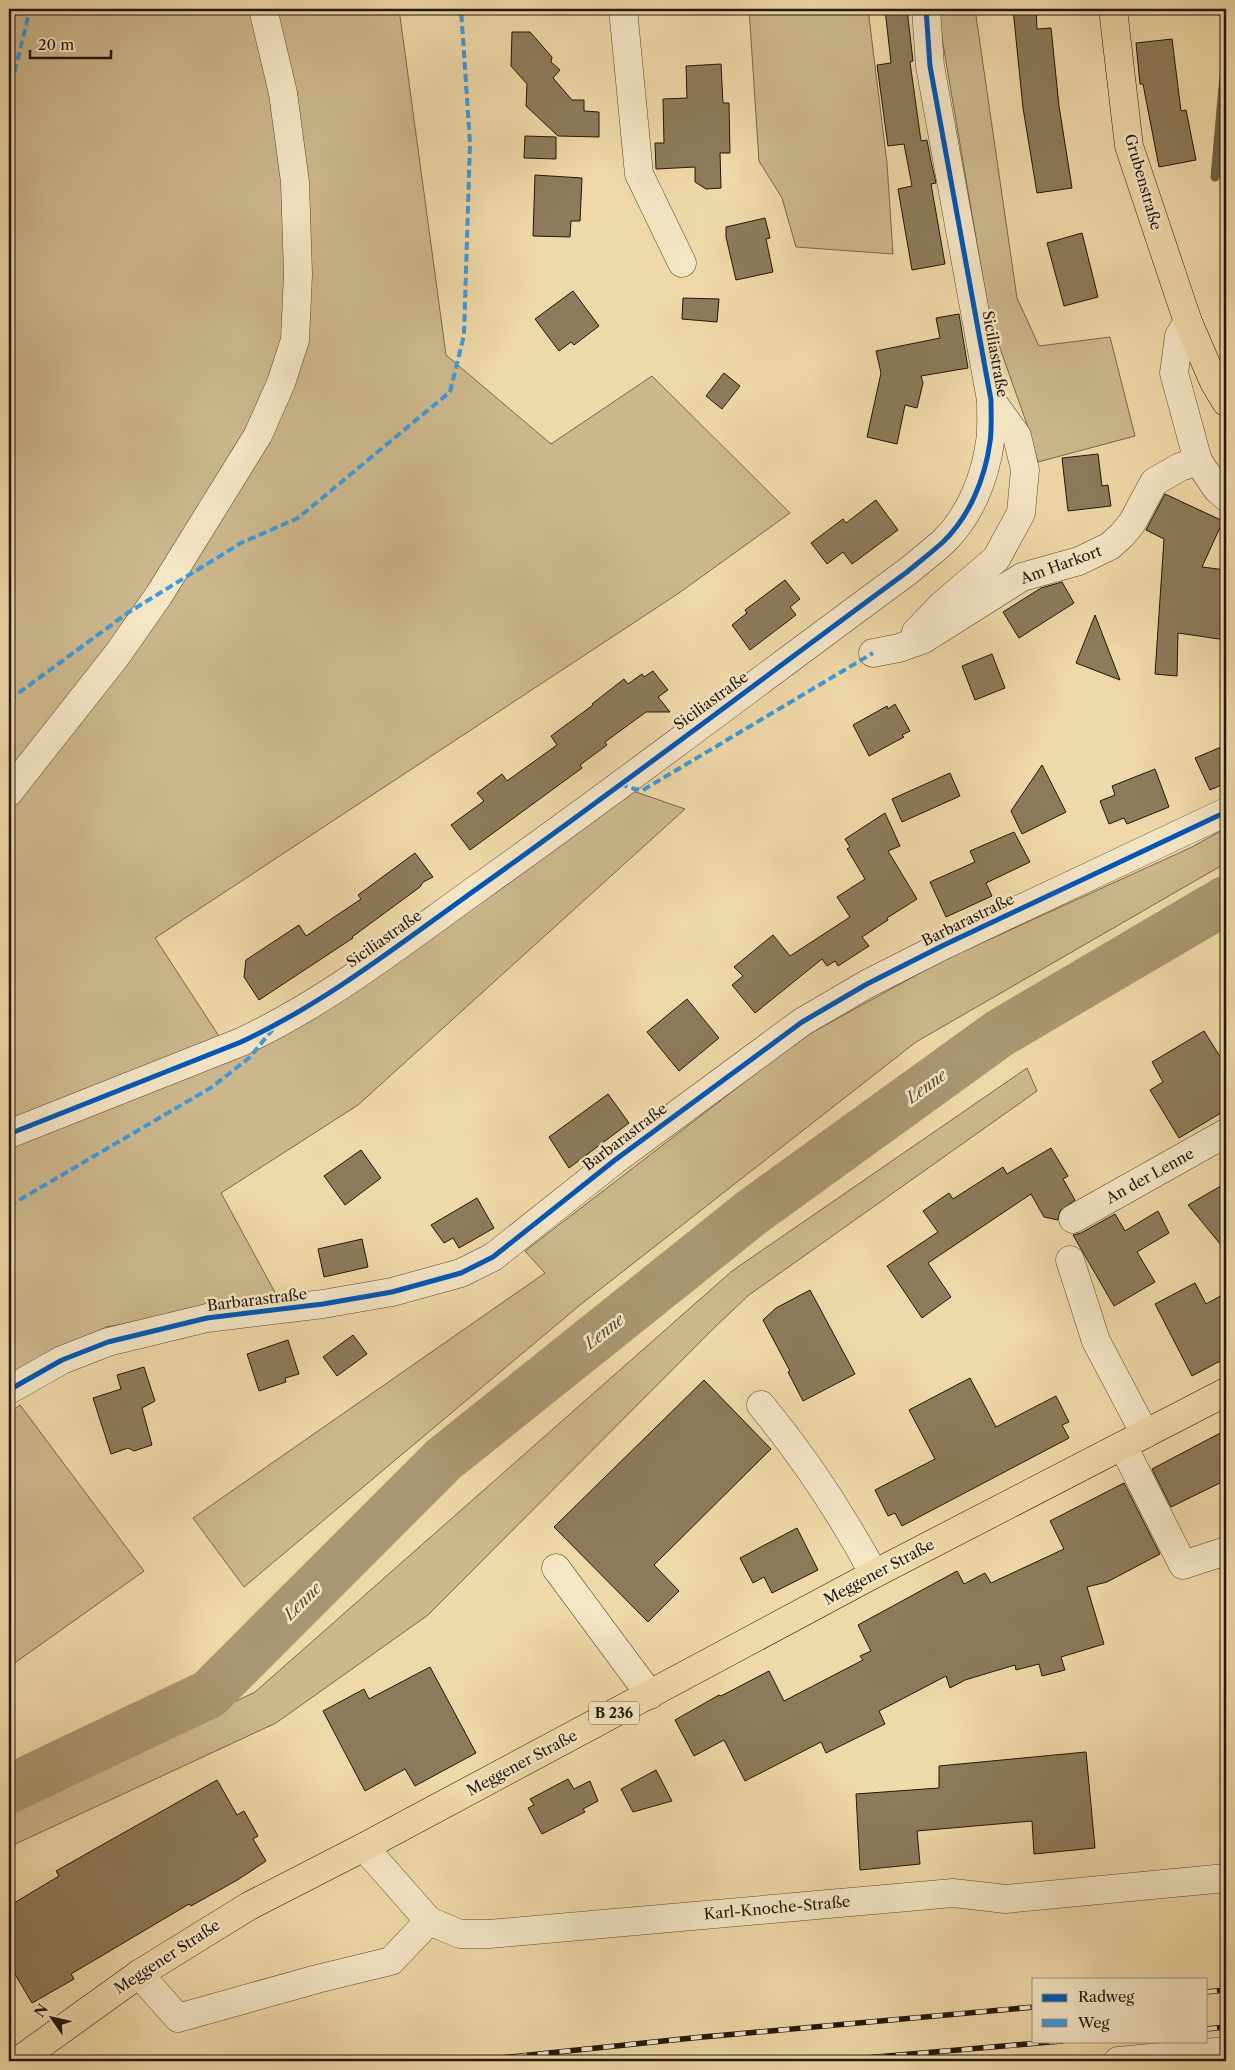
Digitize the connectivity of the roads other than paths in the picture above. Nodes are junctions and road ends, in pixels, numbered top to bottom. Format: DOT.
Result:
graph roads {
  1 [pos="263,9"];
  2 [pos="623,9"];
  3 [pos="926,9"];
  4 [pos="1113,9"];
  5 [pos="682,263"];
  6 [pos="1188,322"];
  7 [pos="991,400"];
  8 [pos="1226,402"];
  9 [pos="1198,461"];
  10 [pos="1226,497"];
  11 [pos="9,792"];
  12 [pos="1226,812"];
  13 [pos="1226,1133"];
  14 [pos="9,1134"];
  15 [pos="1073,1219"];
  16 [pos="1070,1260"];
  17 [pos="9,1390"];
  18 [pos="1226,1392"];
  19 [pos="761,1405"];
  20 [pos="1134,1440"];
  21 [pos="1226,1551"];
  22 [pos="556,1568"];
  23 [pos="874,1574"];
  24 [pos="650,1694"];
  25 [pos="364,1847"];
  26 [pos="1226,1878"];
  27 [pos="429,1921"];
  28 [pos="139,1974"];
  29 [pos="1226,2052"];
  30 [pos="18,2061"];
  31 [pos="1118,2061"];
  1 -- 11 [label="street"];
  2 -- 5 [label="street"];
  3 -- 7 [label="street, Siciliastraße"];
  4 -- 6 [label="main road, Grubenstraße"];
  6 -- 8 [label="main road, Grubenstraße"];
  6 -- 9 [label="street"];
  7 -- 9 [label="street, Am Harkort"];
  7 -- 14 [label="street, Siciliastraße"];
  9 -- 10 [label="street"];
  12 -- 17 [label="street, Barbarastraße"];
  13 -- 15 [label="street, An der Lenne"];
  16 -- 20 [label="street"];
  18 -- 20 [label="main road, Meggener Straße / B 236"];
  19 -- 23 [label="street"];
  20 -- 21 [label="street"];
  20 -- 23 [label="main road, Meggener Straße / B 236"];
  22 -- 24 [label="street"];
  23 -- 24 [label="main road, Meggener Straße / B 236"];
  24 -- 25 [label="main road, Meggener Straße / B 236"];
  25 -- 27 [label="street, Karl-Knoche-Straße"];
  25 -- 28 [label="main road, Meggener Straße / B 236"];
  26 -- 27 [label="street, Karl-Knoche-Straße"];
  27 -- 28 [label="street"];
  28 -- 30 [label="main road, Meggener Straße / B 236"];
  29 -- 31 [label="street"];
}
